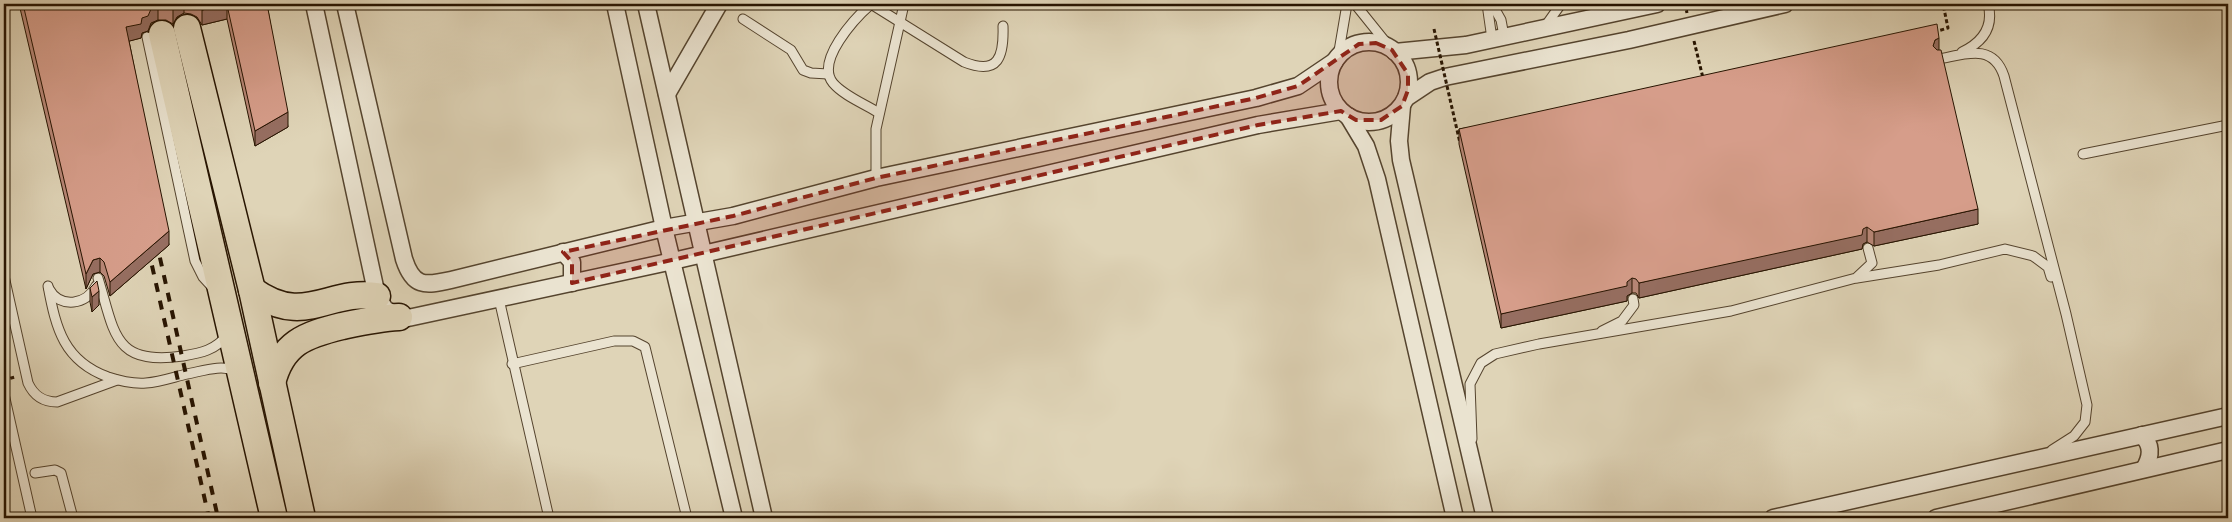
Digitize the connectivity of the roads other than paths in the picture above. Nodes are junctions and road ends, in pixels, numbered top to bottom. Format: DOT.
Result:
graph roads {
  1 [pos="314,4"];
  2 [pos="345,4"];
  3 [pos="614,4"];
  4 [pos="646,4"];
  5 [pos="718,4"];
  6 [pos="871,4"];
  7 [pos="904,4"];
  8 [pos="1347,4"];
  9 [pos="1355,4"];
  10 [pos="1487,4"];
  11 [pos="1492,4"];
  12 [pos="1561,4"];
  13 [pos="1657,4"];
  14 [pos="1785,4"];
  15 [pos="1988,4"];
  16 [pos="743,19"];
  17 [pos="900,21"];
  18 [pos="1003,26"];
  19 [pos="187,28"];
  20 [pos="1543,29"];
  21 [pos="154,35"];
  22 [pos="1498,38"];
  23 [pos="1393,51"];
  24 [pos="1956,56"];
  25 [pos="1940,58"];
  26 [pos="1337,59"];
  27 [pos="828,74"];
  28 [pos="667,94"];
  29 [pos="1404,102"];
  30 [pos="879,113"];
  31 [pos="1345,114"];
  32 [pos="2228,125"];
  33 [pos="2084,154"];
  34 [pos="876,178"];
  35 [pos="696,222"];
  36 [pos="664,228"];
  37 [pos="1868,248"];
  38 [pos="563,252"];
  39 [pos="704,254"];
  40 [pos="673,261"];
  41 [pos="4,276"];
  42 [pos="1856,278"];
  43 [pos="572,283"];
  44 [pos="252,290"];
  45 [pos="377,296"];
  46 [pos="499,299"];
  47 [pos="1633,299"];
  48 [pos="2066,314"];
  49 [pos="399,317"];
  50 [pos="231,331"];
  51 [pos="1592,336"];
  52 [pos="512,364"];
  53 [pos="240,373"];
  54 [pos="117,380"];
  55 [pos="272,383"];
  56 [pos="4,394"];
  57 [pos="2228,416"];
  58 [pos="2142,435"];
  59 [pos="2228,450"];
  60 [pos="1469,454"];
  61 [pos="2042,458"];
  62 [pos="2144,469"];
  63 [pos="36,473"];
  64 [pos="32,518"];
  65 [pos="73,518"];
  66 [pos="274,518"];
  67 [pos="302,518"];
  68 [pos="549,518"];
  69 [pos="687,518"];
  70 [pos="734,518"];
  71 [pos="764,518"];
  72 [pos="1455,518"];
  73 [pos="1485,518"];
  74 [pos="1773,518"];
  75 [pos="1936,518"];
  1 -- 45 [label="street"];
  2 -- 38 [label="street"];
  3 -- 36 [label="street"];
  4 -- 28 [label="street"];
  5 -- 28 [label="street"];
  6 -- 17 [label="lane"];
  6 -- 27 [label="lane"];
  7 -- 17 [label="lane"];
  8 -- 26 [label="lane"];
  9 -- 23 [label="lane"];
  10 -- 22 [label="lane"];
  11 -- 22 [label="lane"];
  12 -- 20 [label="lane"];
  13 -- 20 [label="street"];
  14 -- 29 [label="street"];
  15 -- 24 [label="lane"];
  16 -- 27 [label="lane"];
  17 -- 18 [label="lane"];
  17 -- 30 [label="lane"];
  19 -- 44 [label="main road"];
  20 -- 22 [label="street"];
  21 -- 50 [label="main road"];
  22 -- 23 [label="street"];
  23 -- 26 [label="street"];
  23 -- 29 [label="street"];
  24 -- 25 [label="lane"];
  24 -- 48 [label="lane"];
  26 -- 31 [label="street"];
  26 -- 34 [label="street"];
  27 -- 30 [label="lane"];
  28 -- 35 [label="street"];
  29 -- 31 [label="street"];
  29 -- 60 [label="street"];
  30 -- 34 [label="lane"];
  31 -- 39 [label="street"];
  31 -- 72 [label="street"];
  32 -- 33 [label="lane"];
  34 -- 35 [label="street"];
  35 -- 36 [label="street"];
  35 -- 39 [label="street"];
  36 -- 38 [label="street"];
  36 -- 40 [label="street"];
  37 -- 42 [label="lane"];
  38 -- 43 [label="street"];
  39 -- 40 [label="street"];
  39 -- 71 [label="street"];
  40 -- 43 [label="street"];
  40 -- 70 [label="street"];
  41 -- 54 [label="lane"];
  42 -- 48 [label="lane"];
  42 -- 51 [label="lane"];
  43 -- 46 [label="street"];
  44 -- 45 [label="main road"];
  44 -- 55 [label="main road"];
  45 -- 49 [label="street"];
  46 -- 49 [label="street"];
  46 -- 52 [label="lane"];
  47 -- 51 [label="lane"];
  48 -- 61 [label="lane"];
  49 -- 55 [label="main road"];
  50 -- 53 [label="main road"];
  50 -- 54 [label="lane"];
  51 -- 60 [label="lane"];
  52 -- 68 [label="lane"];
  52 -- 69 [label="lane"];
  53 -- 54 [label="lane"];
  53 -- 66 [label="main road"];
  55 -- 67 [label="main road"];
  56 -- 64 [label="lane"];
  57 -- 58 [label="street"];
  58 -- 61 [label="street"];
  58 -- 62 [label="street"];
  59 -- 62 [label="street"];
  60 -- 73 [label="street"];
  61 -- 74 [label="street"];
  62 -- 75 [label="street"];
  63 -- 65 [label="lane"];
}
